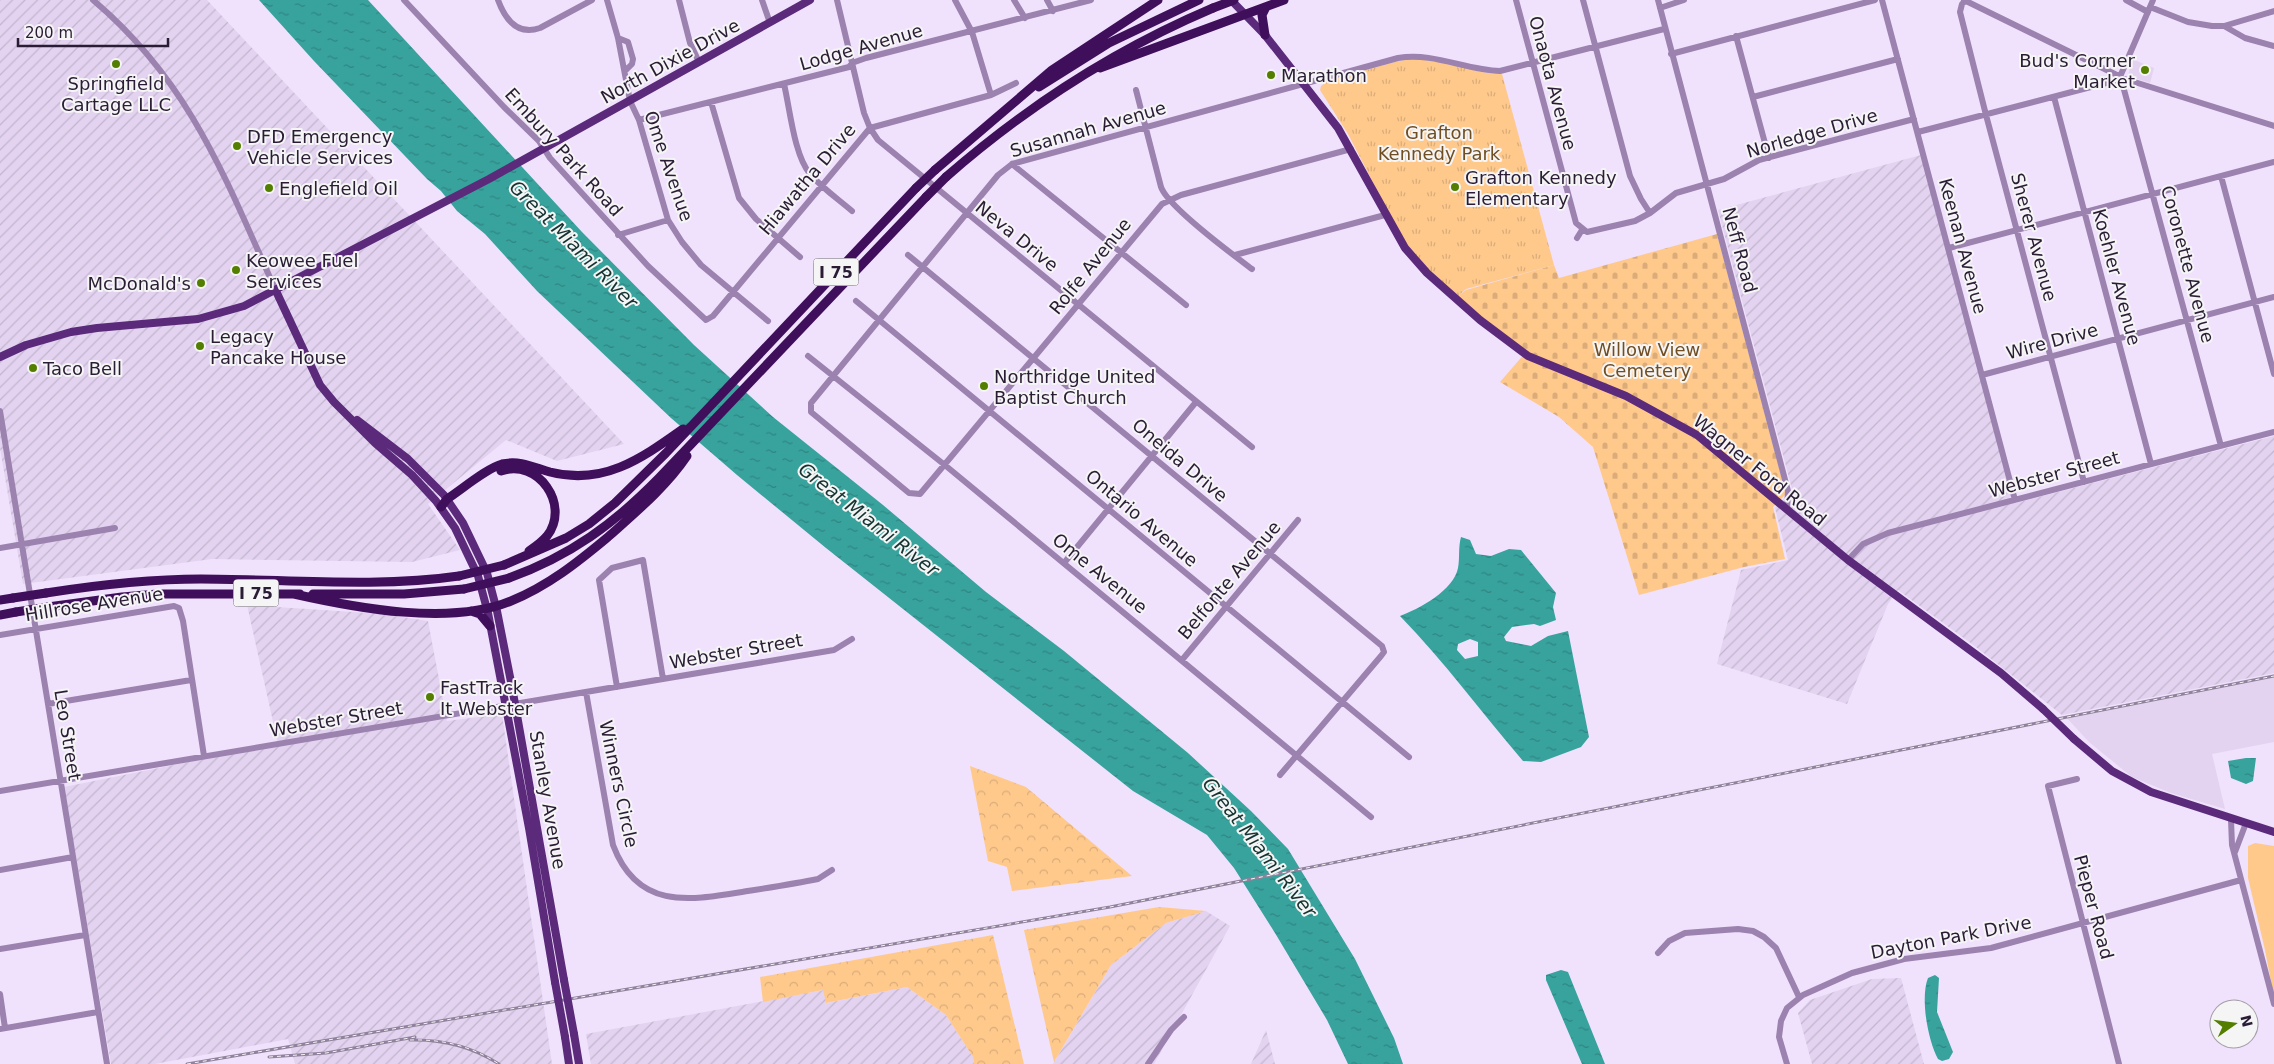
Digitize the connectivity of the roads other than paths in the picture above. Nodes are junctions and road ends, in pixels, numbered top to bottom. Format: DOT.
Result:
graph roads {
  1 [pos="93,0"];
  2 [pos="404,0"];
  3 [pos="498,0"];
  4 [pos="592,0"];
  5 [pos="607,0"];
  6 [pos="678,0"];
  7 [pos="762,0"];
  8 [pos="810,0"];
  9 [pos="837,0"];
  10 [pos="955,0"];
  11 [pos="1014,0"];
  12 [pos="1047,0"];
  13 [pos="1091,0"];
  14 [pos="1158,0"];
  15 [pos="1199,0"];
  16 [pos="1233,0"];
  17 [pos="1284,0"];
  18 [pos="1516,0"];
  19 [pos="1583,0"];
  20 [pos="1658,0"];
  21 [pos="1684,0"];
  22 [pos="1875,0"];
  23 [pos="1882,0"];
  24 [pos="1965,0"];
  25 [pos="2126,0"];
  26 [pos="2153,0"];
  27 [pos="1077,2"];
  28 [pos="1266,7"];
  29 [pos="1660,8"];
  30 [pos="2149,9"];
  31 [pos="1053,11"];
  32 [pos="2274,11"];
  33 [pos="1246,15"];
  34 [pos="1025,18"];
  35 [pos="770,23"];
  36 [pos="2224,26"];
  37 [pos="1664,29"];
  38 [pos="972,32"];
  39 [pos="1265,35"];
  40 [pos="1736,36"];
  41 [pos="618,38"];
  42 [pos="2274,46"];
  43 [pos="1596,47"];
  44 [pos="1671,54"];
  45 [pos="1898,59"];
  46 [pos="699,62"];
  47 [pos="852,63"];
  48 [pos="1532,64"];
  49 [pos="626,70"];
  50 [pos="1093,70"];
  51 [pos="2122,82"];
  52 [pos="1016,83"];
  53 [pos="1304,83"];
  54 [pos="784,84"];
  55 [pos="1136,90"];
  56 [pos="990,95"];
  57 [pos="1753,97"];
  58 [pos="2054,97"];
  59 [pos="630,101"];
  60 [pos="712,102"];
  61 [pos="1000,114"];
  62 [pos="1986,115"];
  63 [pos="639,120"];
  64 [pos="1914,120"];
  65 [pos="2274,126"];
  66 [pos="1145,127"];
  67 [pos="870,128"];
  68 [pos="1918,132"];
  69 [pos="544,148"];
  70 [pos="1351,150"];
  71 [pos="1769,158"];
  72 [pos="2274,162"];
  73 [pos="1012,164"];
  74 [pos="2222,176"];
  75 [pos="821,184"];
  76 [pos="1706,184"];
  77 [pos="2154,194"];
  78 [pos="1168,200"];
  79 [pos="852,210"];
  80 [pos="2084,212"];
  81 [pos="1650,213"];
  82 [pos="967,214"];
  83 [pos="1385,216"];
  84 [pos="668,220"];
  85 [pos="1582,230"];
  86 [pos="2017,230"];
  87 [pos="618,235"];
  88 [pos="778,237"];
  89 [pos="1577,238"];
  90 [pos="1949,248"];
  91 [pos="1121,254"];
  92 [pos="908,255"];
  93 [pos="1234,255"];
  94 [pos="800,257"];
  95 [pos="922,267"];
  96 [pos="1252,269"];
  97 [pos="276,291"];
  98 [pos="734,291"];
  99 [pos="2274,297"];
  100 [pos="856,300"];
  101 [pos="2256,302"];
  102 [pos="1078,305"];
  103 [pos="1186,305"];
  104 [pos="879,319"];
  105 [pos="706,320"];
  106 [pos="2187,320"];
  107 [pos="768,321"];
  108 [pos="2118,340"];
  109 [pos="808,356"];
  110 [pos="2050,356"];
  111 [pos="0,357"];
  112 [pos="1033,359"];
  113 [pos="2274,374"];
  114 [pos="1982,375"];
  115 [pos="834,376"];
  116 [pos="1196,402"];
  117 [pos="0,411"];
  118 [pos="989,413"];
  119 [pos="351,417"];
  120 [pos="700,417"];
  121 [pos="2274,432"];
  122 [pos="2221,446"];
  123 [pos="1252,447"];
  124 [pos="1152,457"];
  125 [pos="677,464"];
  126 [pos="2151,464"];
  127 [pos="946,466"];
  128 [pos="2084,482"];
  129 [pos="913,495"];
  130 [pos="2015,500"];
  131 [pos="449,501"];
  132 [pos="441,507"];
  133 [pos="1107,508"];
  134 [pos="1786,509"];
  135 [pos="1298,520"];
  136 [pos="115,528"];
  137 [pos="22,544"];
  138 [pos="0,548"];
  139 [pos="1270,555"];
  140 [pos="517,560"];
  141 [pos="1848,560"];
  142 [pos="1064,563"];
  143 [pos="294,594"];
  144 [pos="0,600"];
  145 [pos="491,607"];
  146 [pos="1226,607"];
  147 [pos="468,611"];
  148 [pos="0,615"];
  149 [pos="490,626"];
  150 [pos="36,629"];
  151 [pos="0,635"];
  152 [pos="852,639"];
  153 [pos="1182,660"];
  154 [pos="663,679"];
  155 [pos="191,680"];
  156 [pos="617,687"];
  157 [pos="586,692"];
  158 [pos="1341,702"];
  159 [pos="48,704"];
  160 [pos="515,704"];
  161 [pos="506,705"];
  162 [pos="1297,755"];
  163 [pos="204,756"];
  164 [pos="1409,758"];
  165 [pos="1280,774"];
  166 [pos="2077,779"];
  167 [pos="60,780"];
  168 [pos="0,791"];
  169 [pos="1371,817"];
  170 [pos="2232,820"];
  171 [pos="2246,824"];
  172 [pos="2274,832"];
  173 [pos="2235,852"];
  174 [pos="73,857"];
  175 [pos="0,870"];
  176 [pos="832,870"];
  177 [pos="2241,880"];
  178 [pos="2083,925"];
  179 [pos="85,935"];
  180 [pos="0,949"];
  181 [pos="1658,953"];
  182 [pos="0,994"];
  183 [pos="1799,997"];
  184 [pos="2274,1004"];
  185 [pos="98,1012"];
  186 [pos="1184,1017"];
  187 [pos="3,1029"];
  188 [pos="107,1064"];
  189 [pos="569,1064"];
  190 [pos="579,1064"];
  191 [pos="1148,1064"];
  192 [pos="1787,1064"];
  193 [pos="2119,1064"];
  1 -- 97 [label="street, Stanley Avenue"];
  2 -- 69 [label="street, Embury Park Road"];
  3 -- 4 [label="street"];
  5 -- 41 [label="street"];
  6 -- 46 [label="street"];
  7 -- 35 [label="street"];
  8 -- 35 [label="main road, North Dixie Drive"];
  9 -- 47 [label="street, Neva Drive"];
  10 -- 38 [label="street"];
  11 -- 34 [label="street"];
  12 -- 31 [label="street"];
  13 -- 27 [label="street, Lodge Avenue"];
  14 -- 61 [label="highway"];
  15 -- 61 [label="highway, I 75"];
  16 -- 33 [label="main road, Wagner Ford Road"];
  16 -- 50 [label="highway, I 75, bridge"];
  17 -- 28 [label="highway"];
  18 -- 48 [label="street, Onaota Avenue"];
  19 -- 43 [label="street"];
  20 -- 29 [label="street, Neff Road"];
  21 -- 29 [label="street"];
  22 -- 40 [label="street"];
  23 -- 45 [label="street, Keenan Avenue"];
  24 -- 51 [label="street"];
  24 -- 62 [label="street, Sherer Avenue"];
  25 -- 30 [label="street"];
  26 -- 30 [label="street"];
  27 -- 31 [label="street, Lodge Avenue"];
  28 -- 33 [label="highway"];
  28 -- 39 [label="highway"];
  29 -- 37 [label="street, Neff Road"];
  30 -- 36 [label="street"];
  30 -- 51 [label="street"];
  31 -- 34 [label="street, Lodge Avenue"];
  32 -- 36 [label="street"];
  33 -- 39 [label="main road, Wagner Ford Road"];
  33 -- 50 [label="highway"];
  34 -- 38 [label="street, Lodge Avenue"];
  35 -- 46 [label="main road, North Dixie Drive"];
  36 -- 42 [label="street"];
  37 -- 43 [label="street, Susannah Avenue"];
  37 -- 44 [label="street, Neff Road"];
  38 -- 47 [label="street, Lodge Avenue"];
  38 -- 56 [label="street"];
  39 -- 53 [label="main road, Wagner Ford Road"];
  40 -- 44 [label="street"];
  40 -- 57 [label="street"];
  41 -- 49 [label="street"];
  41 -- 49 [label="street"];
  43 -- 48 [label="street, Susannah Avenue"];
  43 -- 81 [label="street"];
  44 -- 76 [label="street, Neff Road"];
  45 -- 57 [label="street"];
  45 -- 64 [label="street, Keenan Avenue"];
  46 -- 59 [label="main road, North Dixie Drive"];
  47 -- 54 [label="street, Lodge Avenue"];
  47 -- 67 [label="street, Neva Drive"];
  48 -- 53 [label="street, Susannah Avenue"];
  48 -- 85 [label="street, Onaota Avenue"];
  49 -- 59 [label="street, Ome Avenue"];
  50 -- 125 [label="highway, I 75, bridge"];
  51 -- 58 [label="street"];
  51 -- 65 [label="street"];
  51 -- 77 [label="street, Coronette Avenue"];
  52 -- 56 [label="street, Hiawatha Drive"];
  53 -- 66 [label="street, Susannah Avenue"];
  53 -- 70 [label="main road, Wagner Ford Road"];
  54 -- 60 [label="street, Lodge Avenue"];
  54 -- 75 [label="street"];
  55 -- 66 [label="street"];
  56 -- 67 [label="street, Hiawatha Drive"];
  57 -- 71 [label="street"];
  58 -- 62 [label="street"];
  58 -- 80 [label="street, Koehler Avenue"];
  59 -- 63 [label="street, Ome Avenue"];
  59 -- 69 [label="main road, North Dixie Drive"];
  60 -- 63 [label="street, Lodge Avenue"];
  60 -- 88 [label="street"];
  61 -- 120 [label="highway, I 75, bridge"];
  62 -- 68 [label="street"];
  62 -- 86 [label="street, Sherer Avenue"];
  63 -- 84 [label="street, Ome Avenue"];
  64 -- 68 [label="street, Keenan Avenue"];
  64 -- 71 [label="street, Norledge Drive"];
  66 -- 73 [label="street, Susannah Avenue"];
  66 -- 78 [label="street"];
  67 -- 75 [label="street, Hiawatha Drive"];
  67 -- 82 [label="street, Neva Drive"];
  68 -- 90 [label="street, Keenan Avenue"];
  69 -- 87 [label="street, Embury Park Road"];
  69 -- 97 [label="main road, North Dixie Drive"];
  70 -- 78 [label="street, Rolfe Avenue"];
  70 -- 83 [label="main road, Wagner Ford Road"];
  71 -- 76 [label="street, Norledge Drive"];
  72 -- 74 [label="street"];
  73 -- 82 [label="street, Susannah Avenue"];
  73 -- 91 [label="street"];
  74 -- 77 [label="street"];
  74 -- 101 [label="street"];
  75 -- 79 [label="street"];
  75 -- 88 [label="street, Hiawatha Drive"];
  76 -- 81 [label="street, Norledge Drive"];
  76 -- 134 [label="street, Neff Road"];
  77 -- 80 [label="street"];
  77 -- 106 [label="street, Coronette Avenue"];
  78 -- 91 [label="street, Rolfe Avenue"];
  78 -- 93 [label="street"];
  80 -- 86 [label="street"];
  80 -- 108 [label="street, Koehler Avenue"];
  81 -- 85 [label="street, Norledge Drive"];
  82 -- 95 [label="street, Susannah Avenue"];
  82 -- 102 [label="street, Neva Drive"];
  83 -- 93 [label="street"];
  83 -- 134 [label="main road, Wagner Ford Road"];
  84 -- 87 [label="street"];
  84 -- 98 [label="street, Ome Avenue"];
  85 -- 89 [label="street"];
  86 -- 90 [label="street"];
  86 -- 110 [label="street, Sherer Avenue"];
  87 -- 105 [label="street, Embury Park Road"];
  88 -- 94 [label="street"];
  88 -- 98 [label="street, Hiawatha Drive"];
  90 -- 114 [label="street, Keenan Avenue"];
  91 -- 102 [label="street, Rolfe Avenue"];
  91 -- 103 [label="street"];
  92 -- 95 [label="street, Oneida Drive"];
  93 -- 96 [label="street"];
  95 -- 104 [label="street, Susannah Avenue"];
  95 -- 112 [label="street, Oneida Drive"];
  97 -- 111 [label="main road, North Dixie Drive"];
  97 -- 119 [label="main road, Stanley Avenue"];
  98 -- 105 [label="street, Hiawatha Drive"];
  98 -- 107 [label="street, Ome Avenue"];
  99 -- 101 [label="street, Wire Drive"];
  100 -- 104 [label="street, Ontario Avenue"];
  101 -- 106 [label="street, Wire Drive"];
  101 -- 113 [label="street"];
  102 -- 112 [label="street, Rolfe Avenue"];
  102 -- 116 [label="street, Neva Drive"];
  104 -- 115 [label="street, Susannah Avenue"];
  104 -- 118 [label="street, Ontario Avenue"];
  106 -- 108 [label="street, Wire Drive"];
  106 -- 122 [label="street, Coronette Avenue"];
  108 -- 110 [label="street, Wire Drive"];
  108 -- 126 [label="street, Koehler Avenue"];
  109 -- 115 [label="street, Ome Avenue"];
  110 -- 114 [label="street, Wire Drive"];
  110 -- 128 [label="street, Sherer Avenue"];
  112 -- 118 [label="street, Rolfe Avenue"];
  112 -- 124 [label="street, Oneida Drive"];
  114 -- 130 [label="street, Keenan Avenue"];
  115 -- 127 [label="street, Ome Avenue"];
  115 -- 129 [label="street, Susannah Avenue"];
  116 -- 123 [label="street, Neva Drive"];
  116 -- 124 [label="street"];
  117 -- 137 [label="street, Leo Street"];
  118 -- 127 [label="street, Rolfe Avenue"];
  118 -- 133 [label="street, Ontario Avenue"];
  119 -- 131 [label="main road, Stanley Avenue"];
  119 -- 132 [label="main road, Stanley Avenue"];
  120 -- 131 [label="highway"];
  120 -- 140 [label="highway, I 75"];
  121 -- 122 [label="street, Webster Street"];
  122 -- 126 [label="street, Webster Street"];
  124 -- 133 [label="street"];
  124 -- 139 [label="street, Oneida Drive"];
  125 -- 143 [label="highway, I 75, bridge"];
  125 -- 145 [label="highway"];
  126 -- 128 [label="street, Webster Street"];
  127 -- 129 [label="street, Rolfe Avenue"];
  127 -- 142 [label="street, Ome Avenue"];
  128 -- 130 [label="street, Webster Street"];
  130 -- 141 [label="street, Webster Street"];
  131 -- 132 [label="highway"];
  131 -- 140 [label="highway"];
  131 -- 145 [label="main road, Stanley Avenue"];
  132 -- 145 [label="main road, Stanley Avenue"];
  133 -- 142 [label="street"];
  133 -- 146 [label="street, Ontario Avenue"];
  134 -- 141 [label="main road, Wagner Ford Road"];
  135 -- 139 [label="street, Belfonte Avenue"];
  136 -- 137 [label="street"];
  137 -- 138 [label="street"];
  137 -- 150 [label="street, Leo Street"];
  139 -- 146 [label="street, Belfonte Avenue"];
  139 -- 158 [label="street, Oneida Drive"];
  140 -- 144 [label="highway, I 75, bridge"];
  141 -- 170 [label="main road, Wagner Ford Road, bridge"];
  142 -- 153 [label="street, Ome Avenue"];
  143 -- 147 [label="highway"];
  143 -- 148 [label="highway, I 75, bridge"];
  145 -- 147 [label="highway"];
  145 -- 149 [label="main road, Stanley Avenue"];
  145 -- 160 [label="main road, Stanley Avenue"];
  146 -- 153 [label="street, Belfonte Avenue"];
  146 -- 158 [label="street, Ontario Avenue"];
  147 -- 149 [label="highway"];
  149 -- 161 [label="main road, Stanley Avenue"];
  150 -- 151 [label="street, Hillrose Avenue"];
  150 -- 155 [label="street, Hillrose Avenue"];
  150 -- 159 [label="street, Leo Street"];
  152 -- 154 [label="street, Webster Street"];
  153 -- 162 [label="street, Ome Avenue"];
  154 -- 156 [label="street, Webster Street"];
  154 -- 156 [label="street"];
  155 -- 159 [label="street"];
  155 -- 163 [label="street"];
  156 -- 157 [label="street, Webster Street"];
  157 -- 160 [label="street, Webster Street"];
  157 -- 176 [label="street, Winners Circle"];
  158 -- 162 [label="street"];
  158 -- 164 [label="street, Ontario Avenue"];
  159 -- 167 [label="street, Leo Street"];
  160 -- 161 [label="street, Webster Street"];
  160 -- 190 [label="main road, Stanley Avenue, bridge"];
  161 -- 163 [label="street, Webster Street"];
  161 -- 189 [label="main road, Stanley Avenue, bridge"];
  162 -- 165 [label="street"];
  162 -- 169 [label="street, Ome Avenue"];
  163 -- 167 [label="street, Webster Street"];
  166 -- 178 [label="street, Pieper Road"];
  167 -- 168 [label="street, Webster Street"];
  167 -- 174 [label="street, Leo Street"];
  170 -- 171 [label="main road, Wagner Ford Road"];
  170 -- 173 [label="street"];
  171 -- 172 [label="main road, Wagner Ford Road"];
  171 -- 173 [label="street"];
  173 -- 177 [label="street"];
  174 -- 175 [label="street"];
  174 -- 179 [label="street, Leo Street"];
  177 -- 178 [label="street, Dayton Park Drive"];
  177 -- 184 [label="street"];
  178 -- 183 [label="street, Dayton Park Drive"];
  178 -- 193 [label="street, Pieper Road"];
  179 -- 180 [label="street"];
  179 -- 185 [label="street, Leo Street"];
  181 -- 183 [label="street"];
  182 -- 187 [label="street"];
  183 -- 192 [label="street, Dayton Park Drive"];
  185 -- 187 [label="street"];
  185 -- 188 [label="street, Leo Street"];
  186 -- 191 [label="street"];
}
